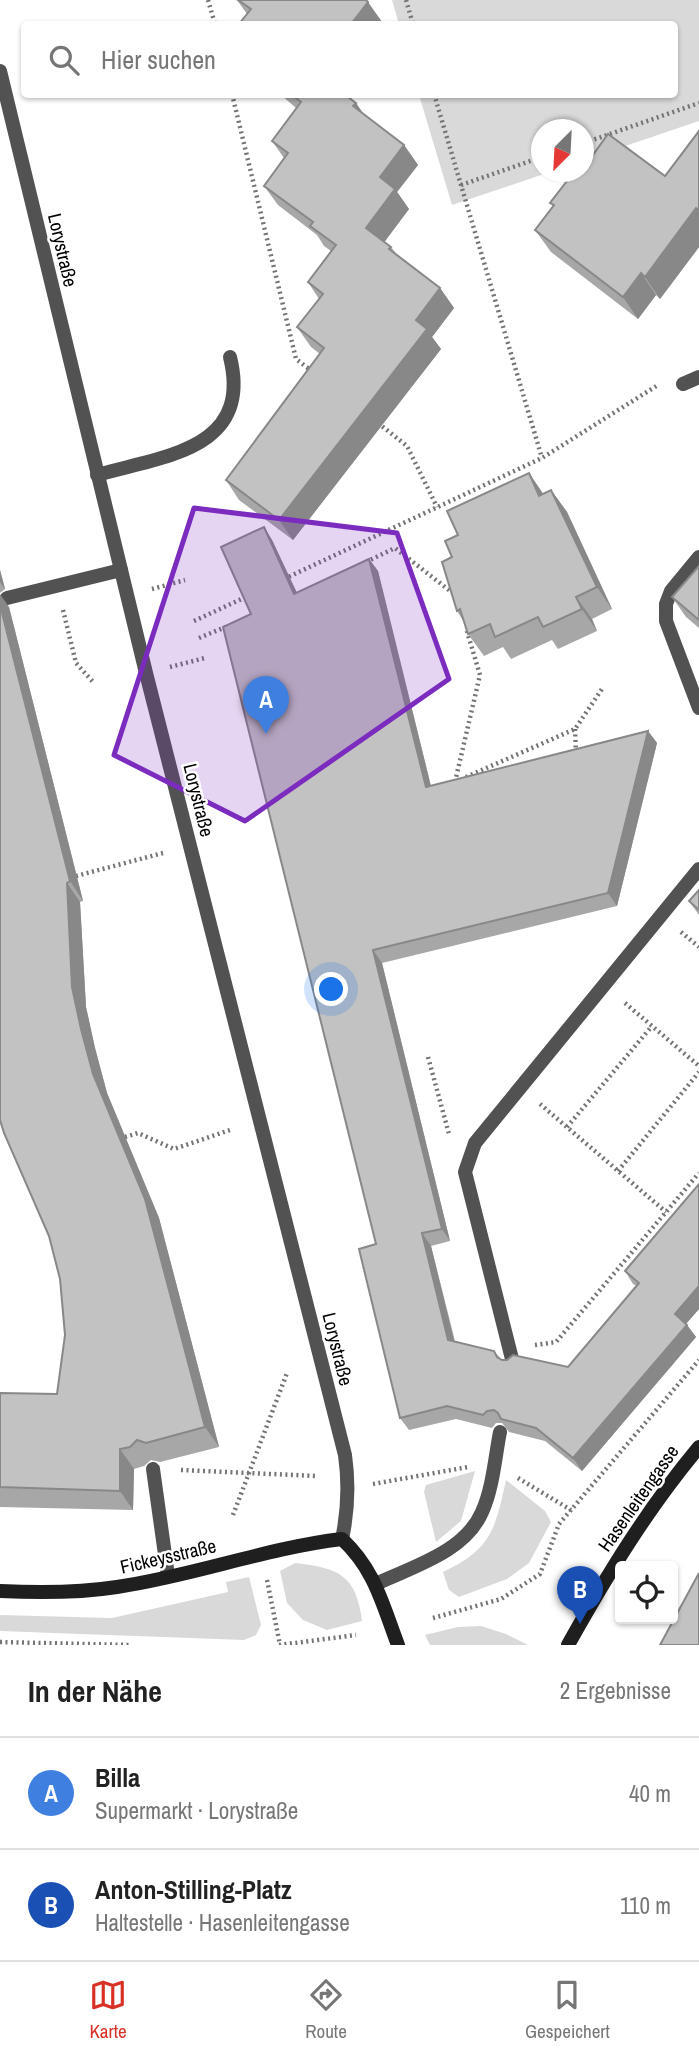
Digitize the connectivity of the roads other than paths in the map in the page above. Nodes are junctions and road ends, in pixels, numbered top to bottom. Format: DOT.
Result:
graph roads {
  1 [pos="0,71"];
  2 [pos="230,357"];
  3 [pos="699,377"];
  4 [pos="682,384"];
  5 [pos="97,475"];
  6 [pos="699,557"];
  7 [pos="121,570"];
  8 [pos="7,597"];
  9 [pos="699,708"];
  10 [pos="699,869"];
  11 [pos="513,1363"];
  12 [pos="500,1432"];
  13 [pos="699,1447"];
  14 [pos="153,1469"];
  15 [pos="342,1539"];
  16 [pos="168,1576"];
  17 [pos="376,1584"];
  18 [pos="0,1591"];
  19 [pos="398,1645"];
  20 [pos="568,1645"];
  1 -- 5 [label="street, Lorystraße"];
  2 -- 5 [label="street"];
  3 -- 4 [label="street"];
  5 -- 7 [label="street, Lorystraße"];
  6 -- 9 [label="street"];
  7 -- 8 [label="street"];
  7 -- 15 [label="street, Lorystraße"];
  10 -- 11 [label="street"];
  12 -- 17 [label="street"];
  13 -- 20 [label="street, Hasenleitengasse"];
  14 -- 16 [label="street"];
  15 -- 16 [label="street, Fickeysstraße"];
  15 -- 17 [label="street"];
  16 -- 18 [label="street, Fickeysstraße"];
  17 -- 19 [label="street"];
}
